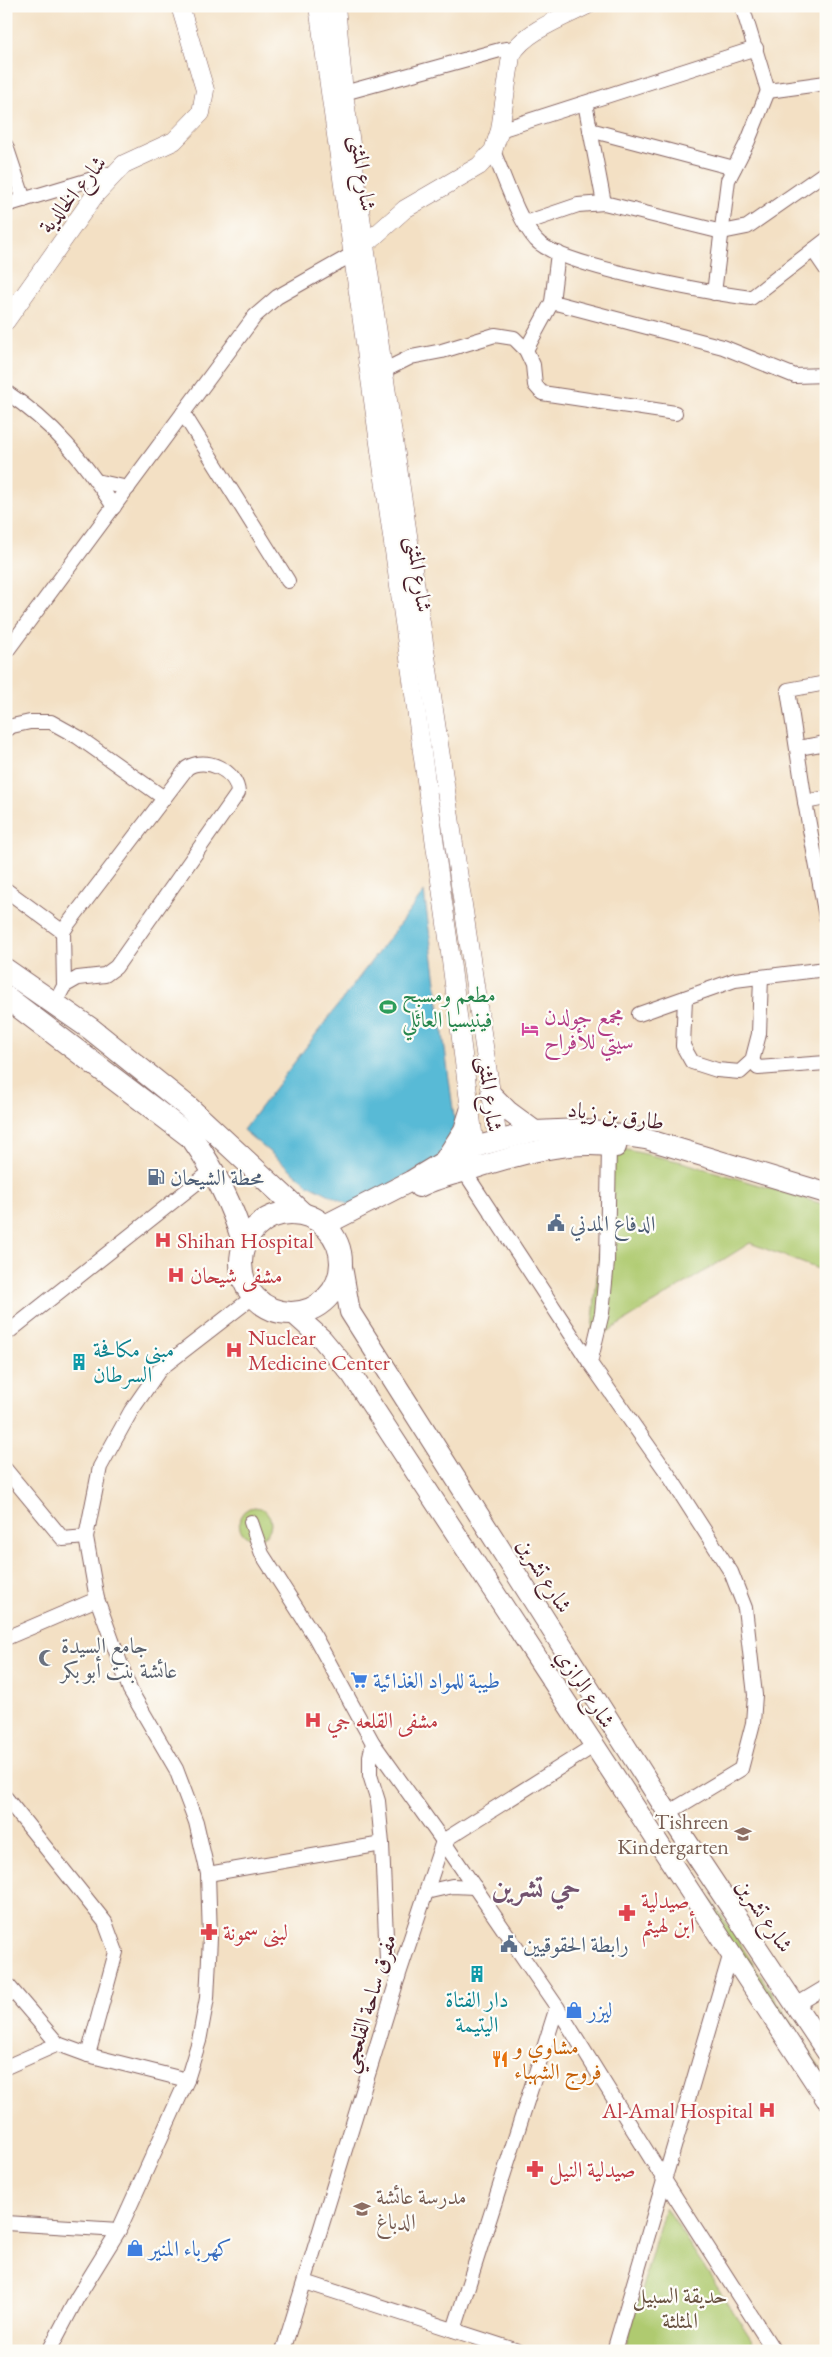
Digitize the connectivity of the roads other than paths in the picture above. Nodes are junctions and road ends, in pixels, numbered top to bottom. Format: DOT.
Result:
graph roads {
  1 [pos="180,6"];
  2 [pos="318,6"];
  3 [pos="336,6"];
  4 [pos="586,6"];
  5 [pos="742,6"];
  6 [pos="515,48"];
  7 [pos="756,48"];
  8 [pos="826,83"];
  9 [pos="768,91"];
  10 [pos="344,93"];
  11 [pos="585,103"];
  12 [pos="500,130"];
  13 [pos="590,130"];
  14 [pos="6,146"];
  15 [pos="493,151"];
  16 [pos="734,168"];
  17 [pos="116,172"];
  18 [pos="826,172"];
  19 [pos="24,200"];
  20 [pos="604,203"];
  21 [pos="6,205"];
  22 [pos="525,223"];
  23 [pos="722,232"];
  24 [pos="826,240"];
  25 [pos="359,250"];
  26 [pos="813,250"];
  27 [pos="558,253"];
  28 [pos="826,270"];
  29 [pos="714,293"];
  30 [pos="552,302"];
  31 [pos="6,321"];
  32 [pos="526,350"];
  33 [pos="383,371"];
  34 [pos="826,375"];
  35 [pos="6,392"];
  36 [pos="184,413"];
  37 [pos="675,413"];
  38 [pos="96,481"];
  39 [pos="128,488"];
  40 [pos="114,508"];
  41 [pos="288,581"];
  42 [pos="6,652"];
  43 [pos="826,683"];
  44 [pos="6,730"];
  45 [pos="826,743"];
  46 [pos="798,748"];
  47 [pos="164,798"];
  48 [pos="826,798"];
  49 [pos="805,802"];
  50 [pos="821,856"];
  51 [pos="6,890"];
  52 [pos="826,917"];
  53 [pos="63,932"];
  54 [pos="826,969"];
  55 [pos="6,970"];
  56 [pos="761,977"];
  57 [pos="59,994"];
  58 [pos="6,997"];
  59 [pos="685,998"];
  60 [pos="639,1014"];
  61 [pos="752,1061"];
  62 [pos="826,1063"];
  63 [pos="491,1094"];
  64 [pos="470,1111"];
  65 [pos="535,1131"];
  66 [pos="609,1146"];
  67 [pos="472,1153"];
  68 [pos="496,1162"];
  69 [pos="214,1169"];
  70 [pos="826,1193"];
  71 [pos="826,1205"];
  72 [pos="303,1214"];
  73 [pos="328,1229"];
  74 [pos="244,1244"];
  75 [pos="342,1267"];
  76 [pos="253,1297"];
  77 [pos="294,1314"];
  78 [pos="6,1334"];
  79 [pos="590,1363"];
  80 [pos="6,1470"];
  81 [pos="251,1522"];
  82 [pos="86,1538"];
  83 [pos="96,1599"];
  84 [pos="6,1638"];
  85 [pos="373,1743"];
  86 [pos="596,1745"];
  87 [pos="9,1806"];
  88 [pos="668,1813"];
  89 [pos="443,1841"];
  90 [pos="382,1844"];
  91 [pos="208,1874"];
  92 [pos="475,1887"];
  93 [pos="426,1892"];
  94 [pos="731,1953"];
  95 [pos="398,1977"];
  96 [pos="7,1985"];
  97 [pos="826,1987"];
  98 [pos="796,2005"];
  99 [pos="557,2008"];
  100 [pos="58,2044"];
  101 [pos="826,2051"];
  102 [pos="88,2055"];
  103 [pos="6,2067"];
  104 [pos="187,2080"];
  105 [pos="826,2099"];
  106 [pos="664,2181"];
  107 [pos="6,2223"];
  108 [pos="119,2230"];
  109 [pos="305,2282"];
  110 [pos="454,2330"];
  111 [pos="49,2351"];
  112 [pos="283,2351"];
  113 [pos="518,2351"];
  114 [pos="614,2351"];
  115 [pos="774,2351"];
  1 -- 17 [label="street, شارع الخالدية"];
  2 -- 25 [label="street, شارع المثنى"];
  3 -- 10 [label="street, شارع المثنى"];
  4 -- 6 [label="street"];
  5 -- 7 [label="street"];
  6 -- 10 [label="street"];
  6 -- 12 [label="street"];
  7 -- 9 [label="street"];
  7 -- 11 [label="street"];
  8 -- 9 [label="street"];
  9 -- 16 [label="street"];
  10 -- 25 [label="street, شارع المثنى"];
  11 -- 12 [label="street"];
  11 -- 13 [label="street"];
  12 -- 15 [label="street"];
  13 -- 16 [label="street"];
  13 -- 20 [label="street"];
  14 -- 19 [label="street"];
  15 -- 22 [label="street"];
  15 -- 25 [label="street"];
  16 -- 23 [label="street"];
  17 -- 19 [label="street"];
  17 -- 31 [label="street, شارع الخالدية"];
  18 -- 23 [label="street"];
  19 -- 21 [label="street"];
  20 -- 22 [label="street"];
  20 -- 23 [label="street"];
  22 -- 27 [label="street"];
  23 -- 29 [label="street"];
  24 -- 26 [label="street"];
  25 -- 33 [label="street, شارع المثنى"];
  25 -- 36 [label="street"];
  25 -- 64 [label="street, شارع المثنى"];
  26 -- 28 [label="street"];
  26 -- 29 [label="street"];
  27 -- 29 [label="street"];
  27 -- 30 [label="street"];
  30 -- 32 [label="street"];
  30 -- 34 [label="street"];
  32 -- 33 [label="street"];
  32 -- 37 [label="street"];
  33 -- 63 [label="street, شارع المثنى"];
  35 -- 38 [label="street"];
  36 -- 39 [label="street"];
  36 -- 41 [label="street"];
  38 -- 39 [label="street"];
  38 -- 40 [label="street"];
  39 -- 40 [label="street"];
  40 -- 42 [label="street"];
  43 -- 46 [label="street"];
  44 -- 47 [label="street"];
  45 -- 46 [label="street"];
  46 -- 49 [label="street"];
  47 -- 53 [label="street"];
  47 -- 57 [label="street"];
  48 -- 49 [label="street"];
  49 -- 50 [label="street"];
  50 -- 52 [label="street"];
  51 -- 53 [label="street"];
  53 -- 57 [label="street"];
  54 -- 56 [label="street"];
  55 -- 57 [label="main road"];
  56 -- 59 [label="street"];
  56 -- 61 [label="street"];
  57 -- 72 [label="main road"];
  58 -- 69 [label="main road"];
  59 -- 60 [label="street"];
  59 -- 61 [label="street"];
  61 -- 62 [label="street"];
  63 -- 65 [label="main road"];
  63 -- 67 [label="street, شارع المثنى"];
  64 -- 67 [label="street, شارع المثنى"];
  64 -- 67 [label="main road"];
  65 -- 67 [label="main road, طارق بن زياد"];
  65 -- 70 [label="main road, طارق بن زياد"];
  66 -- 68 [label="main road"];
  66 -- 71 [label="main road"];
  66 -- 79 [label="street"];
  67 -- 68 [label="main road"];
  67 -- 68 [label="main road"];
  67 -- 73 [label="main road"];
  67 -- 79 [label="street"];
  69 -- 74 [label="main road"];
  69 -- 78 [label="street"];
  72 -- 73 [label="main road"];
  72 -- 74 [label="main road"];
  73 -- 75 [label="main road"];
  74 -- 76 [label="main road"];
  75 -- 77 [label="main road"];
  75 -- 88 [label="main road, شارع تشرين"];
  76 -- 77 [label="main road"];
  76 -- 82 [label="street"];
  77 -- 86 [label="main road, شارع الرازي"];
  79 -- 88 [label="street"];
  80 -- 82 [label="street"];
  81 -- 85 [label="street"];
  82 -- 83 [label="street"];
  83 -- 84 [label="street"];
  83 -- 91 [label="street"];
  85 -- 89 [label="street"];
  85 -- 90 [label="street"];
  86 -- 89 [label="street"];
  86 -- 94 [label="main road, شارع الرازي"];
  87 -- 102 [label="street"];
  88 -- 98 [label="main road, شارع تشرين"];
  89 -- 92 [label="street"];
  89 -- 93 [label="street, مفرق ساحة القلعجي"];
  90 -- 91 [label="street"];
  90 -- 95 [label="street"];
  91 -- 104 [label="street"];
  92 -- 93 [label="street"];
  92 -- 99 [label="street"];
  93 -- 95 [label="street, مفرق ساحة القلعجي"];
  94 -- 105 [label="main road, شارع الرازي"];
  94 -- 106 [label="street"];
  95 -- 109 [label="street, مفرق ساحة القلعجي"];
  96 -- 100 [label="street"];
  97 -- 98 [label="street"];
  98 -- 101 [label="main road, شارع تشرين"];
  99 -- 106 [label="street"];
  99 -- 110 [label="street"];
  100 -- 102 [label="street"];
  100 -- 103 [label="street"];
  102 -- 104 [label="street"];
  104 -- 108 [label="street"];
  106 -- 114 [label="street"];
  106 -- 115 [label="street"];
  107 -- 108 [label="street"];
  108 -- 111 [label="street"];
  109 -- 110 [label="street"];
  109 -- 112 [label="street, مفرق ساحة القلعجي"];
  110 -- 113 [label="street"];
}
